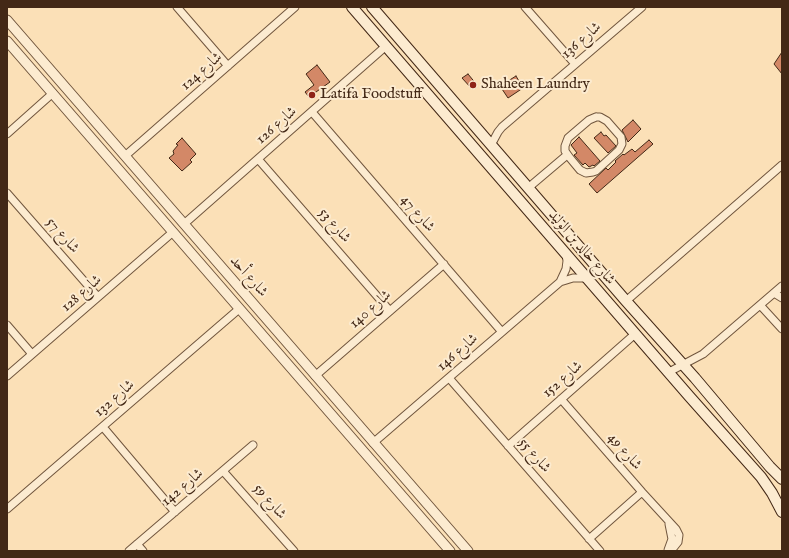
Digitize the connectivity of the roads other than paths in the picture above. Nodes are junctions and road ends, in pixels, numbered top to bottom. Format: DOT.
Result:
graph roads {
  1 [pos="177,7"];
  2 [pos="295,7"];
  3 [pos="352,7"];
  4 [pos="372,7"];
  5 [pos="525,7"];
  6 [pos="642,7"];
  7 [pos="7,20"];
  8 [pos="7,41"];
  9 [pos="386,46"];
  10 [pos="575,64"];
  11 [pos="46,66"];
  12 [pos="228,66"];
  13 [pos="36,74"];
  14 [pos="53,94"];
  15 [pos="454,103"];
  16 [pos="312,112"];
  17 [pos="443,112"];
  18 [pos="468,118"];
  19 [pos="456,127"];
  20 [pos="502,127"];
  21 [pos="7,134"];
  22 [pos="482,135"];
  23 [pos="491,145"];
  24 [pos="567,154"];
  25 [pos="125,156"];
  26 [pos="258,159"];
  27 [pos="782,165"];
  28 [pos="528,188"];
  29 [pos="7,193"];
  30 [pos="184,224"];
  31 [pos="173,232"];
  32 [pos="192,233"];
  33 [pos="182,242"];
  34 [pos="566,254"];
  35 [pos="444,264"];
  36 [pos="587,278"];
  37 [pos="560,282"];
  38 [pos="782,286"];
  39 [pos="774,293"];
  40 [pos="98,297"];
  41 [pos="782,298"];
  42 [pos="626,301"];
  43 [pos="760,304"];
  44 [pos="239,309"];
  45 [pos="390,311"];
  46 [pos="7,325"];
  47 [pos="782,329"];
  48 [pos="502,332"];
  49 [pos="635,334"];
  50 [pos="32,354"];
  51 [pos="682,364"];
  52 [pos="668,372"];
  53 [pos="7,376"];
  54 [pos="315,376"];
  55 [pos="449,378"];
  56 [pos="561,399"];
  57 [pos="340,405"];
  58 [pos="331,414"];
  59 [pos="102,427"];
  60 [pos="373,443"];
  61 [pos="253,445"];
  62 [pos="508,446"];
  63 [pos="224,471"];
  64 [pos="782,479"];
  65 [pos="642,492"];
  66 [pos="7,509"];
  67 [pos="175,512"];
  68 [pos="782,512"];
  69 [pos="452,533"];
  70 [pos="589,539"];
  71 [pos="442,542"];
  72 [pos="137,544"];
  73 [pos="129,551"];
  74 [pos="144,551"];
  75 [pos="294,551"];
  76 [pos="450,551"];
  77 [pos="468,551"];
  78 [pos="600,551"];
  79 [pos="667,551"];
  1 -- 12 [label="street"];
  2 -- 12 [label="street, شارع 124"];
  3 -- 9 [label="main road, شارع خالد بن الوليد"];
  4 -- 15 [label="main road, شارع خالد بن الوليد"];
  5 -- 10 [label="street"];
  6 -- 10 [label="street, شارع 136"];
  7 -- 11 [label="street, شارع أحد"];
  8 -- 13 [label="street, شارع أحد"];
  9 -- 16 [label="street, شارع 126"];
  9 -- 17 [label="main road, شارع خالد بن الوليد"];
  10 -- 20 [label="street, شارع 136"];
  11 -- 13 [label="street"];
  11 -- 25 [label="street, شارع أحد"];
  12 -- 25 [label="street, شارع 124"];
  13 -- 14 [label="street, شارع أحد"];
  14 -- 21 [label="street"];
  14 -- 31 [label="street, شارع أحد"];
  15 -- 17 [label="main road"];
  15 -- 18 [label="main road, شارع خالد بن الوليد"];
  16 -- 26 [label="street, شارع 126"];
  16 -- 35 [label="street, شارع 47"];
  17 -- 19 [label="main road, شارع خالد بن الوليد"];
  18 -- 19 [label="main road"];
  18 -- 22 [label="main road, شارع خالد بن الوليد"];
  19 -- 34 [label="main road, شارع خالد بن الوليد"];
  20 -- 22 [label="street, شارع 136"];
  20 -- 23 [label="street, شارع 136"];
  22 -- 23 [label="main road, شارع خالد بن الوليد"];
  23 -- 28 [label="main road, شارع خالد بن الوليد"];
  24 -- 24 [label="street"];
  24 -- 28 [label="street"];
  25 -- 30 [label="street, شارع أحد"];
  26 -- 30 [label="street, شارع 126"];
  26 -- 45 [label="street, شارع 53"];
  27 -- 42 [label="street"];
  28 -- 42 [label="main road, شارع خالد بن الوليد"];
  29 -- 40 [label="street, شارع 57"];
  30 -- 32 [label="street, شارع أحد"];
  31 -- 33 [label="street, شارع أحد"];
  31 -- 40 [label="street, شارع 128"];
  32 -- 33 [label="street"];
  32 -- 54 [label="street, شارع أحد"];
  33 -- 44 [label="street, شارع أحد"];
  34 -- 36 [label="main road, شارع خالد بن الوليد"];
  34 -- 37 [label="street, شارع 146"];
  35 -- 45 [label="street, شارع 140"];
  35 -- 48 [label="street, شارع 47"];
  36 -- 37 [label="street, شارع 146"];
  36 -- 49 [label="main road, شارع خالد بن الوليد"];
  37 -- 48 [label="street, شارع 146"];
  38 -- 39 [label="street"];
  39 -- 41 [label="street"];
  39 -- 43 [label="street"];
  40 -- 50 [label="street, شارع 128"];
  42 -- 51 [label="main road, شارع خالد بن الوليد"];
  43 -- 47 [label="street"];
  43 -- 51 [label="street"];
  44 -- 58 [label="street, شارع أحد"];
  44 -- 59 [label="street, شارع 132"];
  45 -- 54 [label="street, شارع 140"];
  46 -- 50 [label="street"];
  48 -- 55 [label="street, شارع 146"];
  49 -- 52 [label="main road, شارع خالد بن الوليد"];
  49 -- 56 [label="street, شارع 152"];
  50 -- 53 [label="street, شارع 128"];
  51 -- 52 [label="street"];
  51 -- 64 [label="main road, شارع خالد بن الوليد"];
  52 -- 68 [label="main road, شارع خالد بن الوليد"];
  54 -- 57 [label="street, شارع أحد"];
  55 -- 60 [label="street, شارع 146"];
  55 -- 62 [label="street, شارع 55"];
  56 -- 62 [label="street, شارع 152"];
  56 -- 65 [label="street, شارع 49"];
  57 -- 58 [label="street"];
  57 -- 60 [label="street, شارع أحد"];
  58 -- 71 [label="street, شارع أحد"];
  59 -- 66 [label="street, شارع 132"];
  59 -- 67 [label="street"];
  60 -- 69 [label="street, شارع أحد"];
  61 -- 63 [label="street, شارع 142"];
  62 -- 70 [label="street, شارع 55"];
  63 -- 67 [label="street, شارع 142"];
  63 -- 75 [label="street, شارع 59"];
  65 -- 70 [label="street"];
  65 -- 79 [label="street, شارع 49"];
  67 -- 72 [label="street, شارع 142"];
  69 -- 71 [label="street"];
  69 -- 77 [label="street, شارع أحد"];
  70 -- 78 [label="street, شارع 55"];
  71 -- 76 [label="street, شارع أحد"];
  72 -- 73 [label="street, شارع 142"];
  72 -- 74 [label="street"];
}
